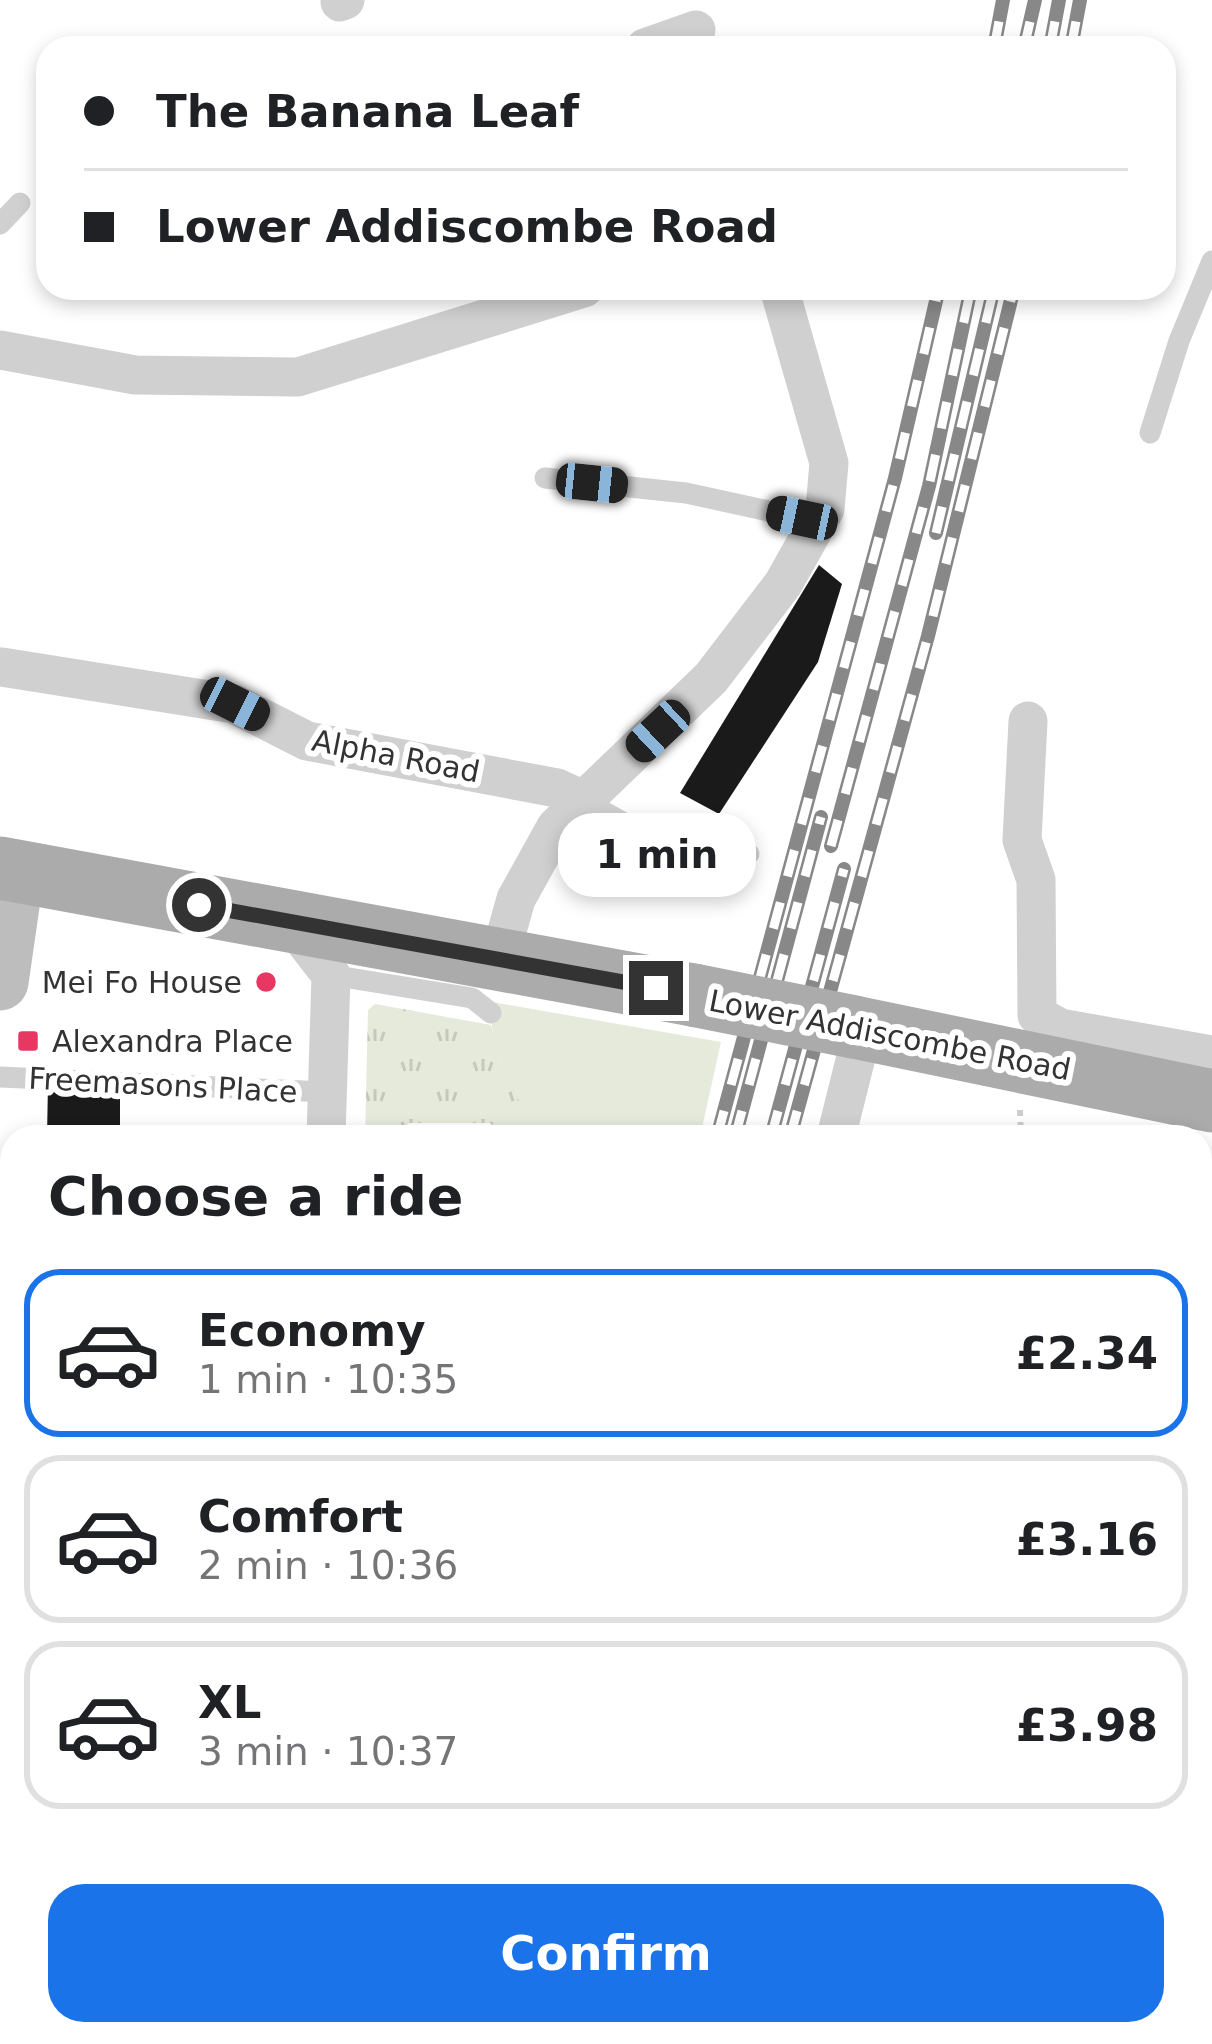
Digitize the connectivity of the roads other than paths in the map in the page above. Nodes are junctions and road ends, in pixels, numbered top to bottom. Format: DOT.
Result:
graph roads {
  1 [pos="20,202"];
  2 [pos="0,224"];
  3 [pos="1212,261"];
  4 [pos="545,300"];
  5 [pos="782,300"];
  6 [pos="0,350"];
  7 [pos="1150,433"];
  8 [pos="545,478"];
  9 [pos="818,522"];
  10 [pos="2,668"];
  11 [pos="1028,721"];
  12 [pos="581,799"];
  13 [pos="749,854"];
  14 [pos="8,870"];
  15 [pos="290,922"];
  16 [pos="331,975"];
  17 [pos="0,982"];
  18 [pos="496,985"];
  19 [pos="858,1028"];
  20 [pos="1212,1055"];
  21 [pos="0,1077"];
  22 [pos="326,1092"];
  23 [pos="1212,1101"];
  24 [pos="326,1125"];
  25 [pos="838,1125"];
  1 -- 2 [label="lane"];
  3 -- 7 [label="lane"];
  4 -- 6 [label="street"];
  5 -- 9 [label="street"];
  8 -- 9 [label="lane"];
  9 -- 12 [label="street"];
  10 -- 12 [label="street, Alpha Road"];
  11 -- 20 [label="street"];
  12 -- 13 [label="lane"];
  12 -- 18 [label="street"];
  14 -- 15 [label="main road, Lower Addiscombe Road"];
  14 -- 17 [label="street"];
  15 -- 16 [label="street"];
  15 -- 18 [label="main road, Lower Addiscombe Road"];
  16 -- 18 [label="lane"];
  16 -- 22 [label="street"];
  18 -- 19 [label="main road, Lower Addiscombe Road, bridge"];
  19 -- 23 [label="main road, Lower Addiscombe Road"];
  19 -- 25 [label="street"];
  21 -- 22 [label="lane, Freemasons Place"];
  22 -- 24 [label="street"];
}
